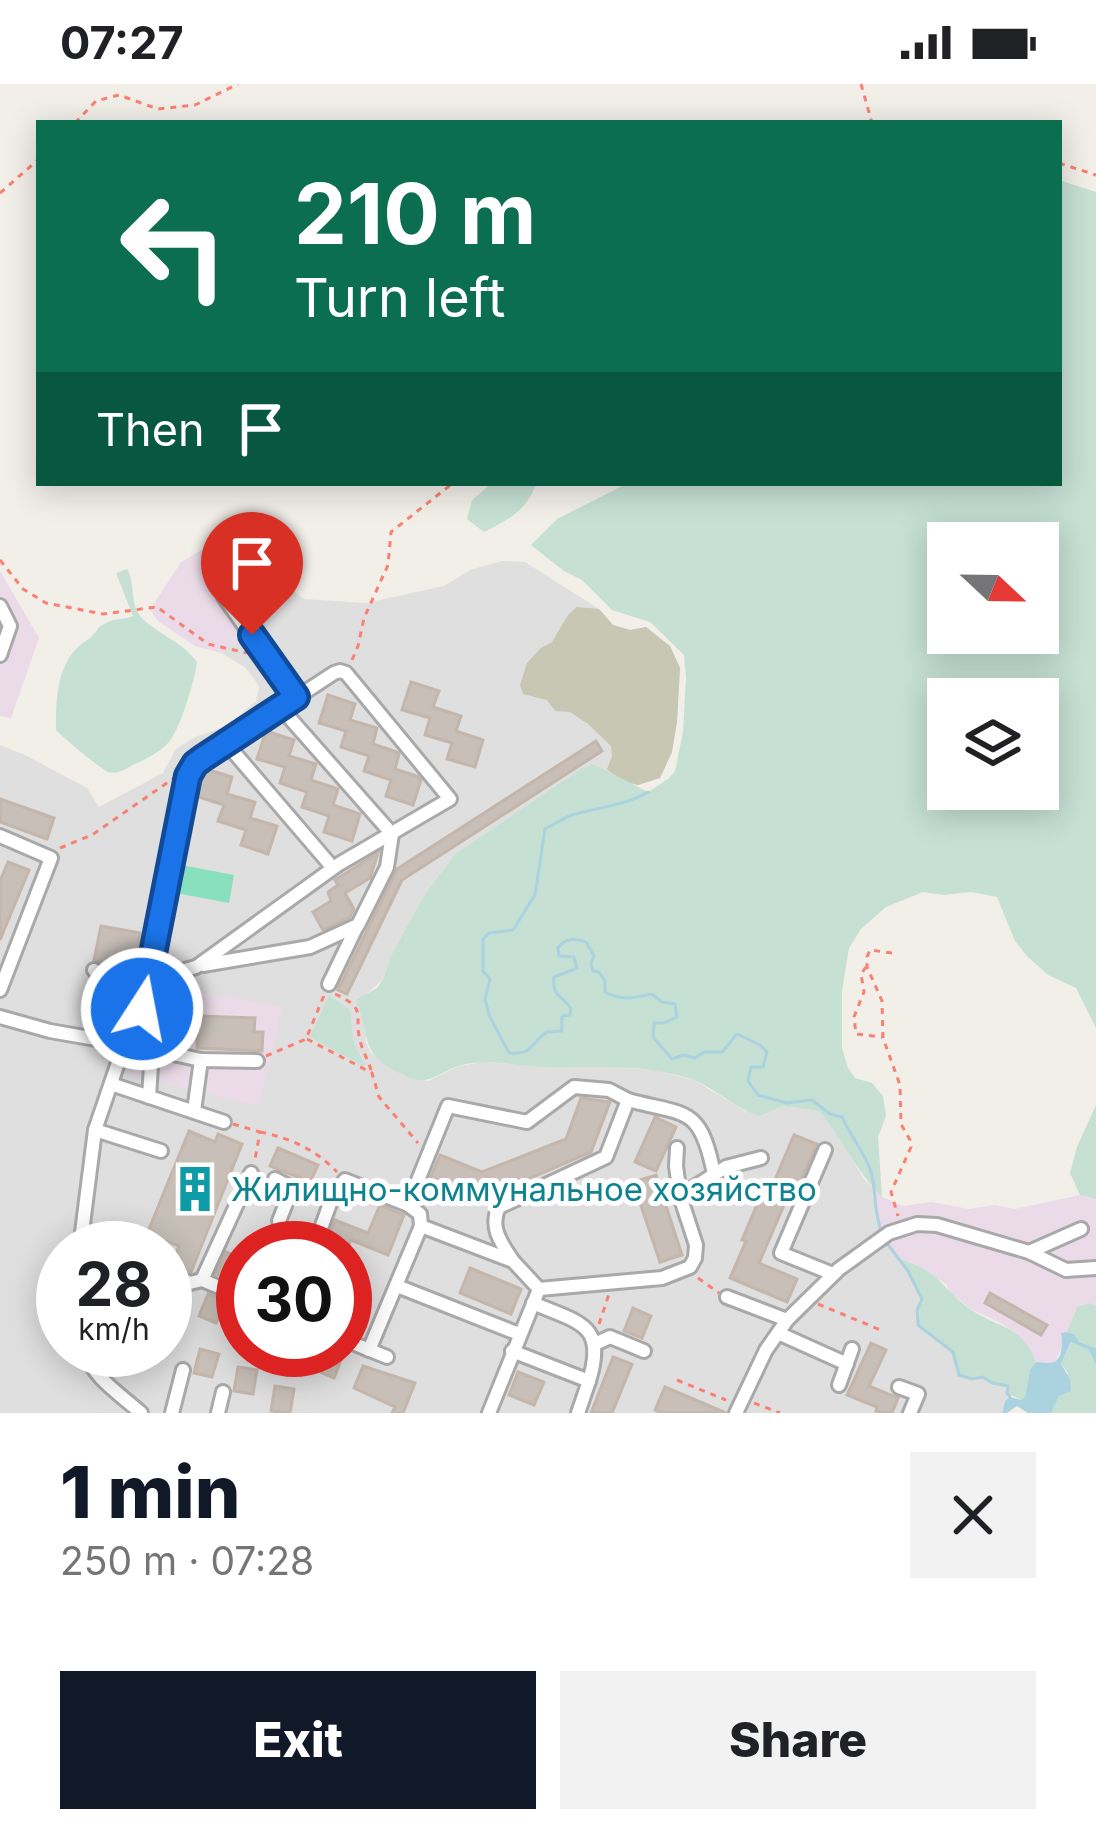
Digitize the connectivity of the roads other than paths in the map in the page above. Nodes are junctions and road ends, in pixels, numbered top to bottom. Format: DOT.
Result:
graph roads {
  1 [pos="224,598"];
  2 [pos="0,606"];
  3 [pos="0,655"];
  4 [pos="296,697"];
  5 [pos="280,706"];
  6 [pos="226,743"];
  7 [pos="392,834"];
  8 [pos="2,842"];
  9 [pos="333,868"];
  10 [pos="358,925"];
  11 [pos="196,967"];
  12 [pos="94,970"];
  13 [pos="148,980"];
  14 [pos="329,984"];
  15 [pos="0,989"];
  16 [pos="142,1009"];
  17 [pos="0,1017"];
  18 [pos="130,1045"];
  19 [pos="152,1051"];
  20 [pos="201,1060"];
  21 [pos="257,1061"];
  22 [pos="110,1084"];
  23 [pos="149,1097"];
  24 [pos="628,1100"];
  25 [pos="194,1112"];
  26 [pos="224,1121"];
  27 [pos="95,1130"];
  28 [pos="677,1148"];
  29 [pos="161,1150"];
  30 [pos="825,1150"];
  31 [pos="761,1157"];
  32 [pos="251,1173"];
  33 [pos="714,1174"];
  34 [pos="275,1179"];
  35 [pos="292,1187"];
  36 [pos="680,1196"];
  37 [pos="332,1198"];
  38 [pos="408,1205"];
  39 [pos="83,1221"];
  40 [pos="279,1221"];
  41 [pos="324,1221"];
  42 [pos="421,1226"];
  43 [pos="1081,1228"];
  44 [pos="1029,1252"];
  45 [pos="513,1261"];
  46 [pos="1096,1268"];
  47 [pos="833,1274"];
  48 [pos="202,1280"];
  49 [pos="192,1282"];
  50 [pos="216,1286"];
  51 [pos="397,1286"];
  52 [pos="536,1296"];
  53 [pos="727,1297"];
  54 [pos="787,1320"];
  55 [pos="778,1333"];
  56 [pos="519,1334"];
  57 [pos="594,1340"];
  58 [pos="372,1343"];
  59 [pos="853,1349"];
  60 [pos="372,1351"];
  61 [pos="512,1351"];
  62 [pos="644,1351"];
  63 [pos="387,1357"];
  64 [pos="847,1364"];
  65 [pos="99,1377"];
  66 [pos="181,1377"];
  67 [pos="589,1381"];
  68 [pos="839,1384"];
  69 [pos="899,1387"];
  70 [pos="223,1392"];
  71 [pos="739,1406"];
  72 [pos="141,1413"];
  73 [pos="172,1413"];
  74 [pos="218,1413"];
  75 [pos="489,1413"];
  76 [pos="578,1413"];
  77 [pos="910,1413"];
  1 -- 4 [label="street"];
  2 -- 3 [label="street"];
  4 -- 5 [label="street"];
  4 -- 7 [label="street"];
  5 -- 6 [label="street"];
  5 -- 7 [label="street"];
  6 -- 9 [label="street"];
  6 -- 13 [label="street"];
  7 -- 9 [label="street"];
  7 -- 10 [label="street"];
  8 -- 15 [label="street"];
  9 -- 11 [label="street"];
  10 -- 11 [label="street"];
  10 -- 14 [label="street"];
  11 -- 13 [label="street"];
  12 -- 16 [label="street"];
  13 -- 16 [label="street"];
  16 -- 18 [label="street"];
  17 -- 18 [label="street"];
  18 -- 19 [label="street"];
  18 -- 22 [label="street"];
  19 -- 20 [label="street"];
  19 -- 23 [label="street"];
  20 -- 21 [label="street"];
  20 -- 25 [label="street"];
  22 -- 23 [label="street"];
  22 -- 27 [label="street"];
  23 -- 25 [label="street"];
  24 -- 33 [label="street"];
  24 -- 38 [label="street"];
  24 -- 45 [label="street"];
  25 -- 26 [label="street"];
  27 -- 29 [label="street"];
  27 -- 39 [label="street"];
  28 -- 36 [label="street"];
  30 -- 47 [label="street"];
  31 -- 33 [label="street"];
  32 -- 48 [label="street"];
  33 -- 36 [label="street"];
  34 -- 35 [label="street"];
  35 -- 37 [label="street"];
  35 -- 40 [label="street"];
  36 -- 52 [label="street"];
  37 -- 38 [label="street"];
  37 -- 41 [label="street"];
  38 -- 42 [label="street"];
  42 -- 45 [label="street"];
  42 -- 51 [label="street"];
  43 -- 44 [label="street"];
  44 -- 46 [label="street"];
  44 -- 47 [label="street"];
  45 -- 52 [label="street"];
  47 -- 54 [label="street"];
  48 -- 49 [label="street"];
  48 -- 50 [label="street"];
  51 -- 56 [label="street"];
  51 -- 58 [label="street"];
  52 -- 56 [label="street"];
  52 -- 57 [label="street"];
  53 -- 54 [label="street"];
  54 -- 55 [label="street"];
  55 -- 64 [label="street"];
  55 -- 71 [label="street"];
  56 -- 61 [label="street"];
  57 -- 62 [label="street"];
  57 -- 67 [label="street"];
  59 -- 64 [label="street"];
  60 -- 63 [label="street"];
  61 -- 67 [label="street"];
  61 -- 75 [label="street"];
  64 -- 68 [label="street"];
  65 -- 72 [label="street"];
  66 -- 73 [label="street"];
  67 -- 76 [label="street"];
  69 -- 77 [label="street"];
  70 -- 74 [label="street"];
}
